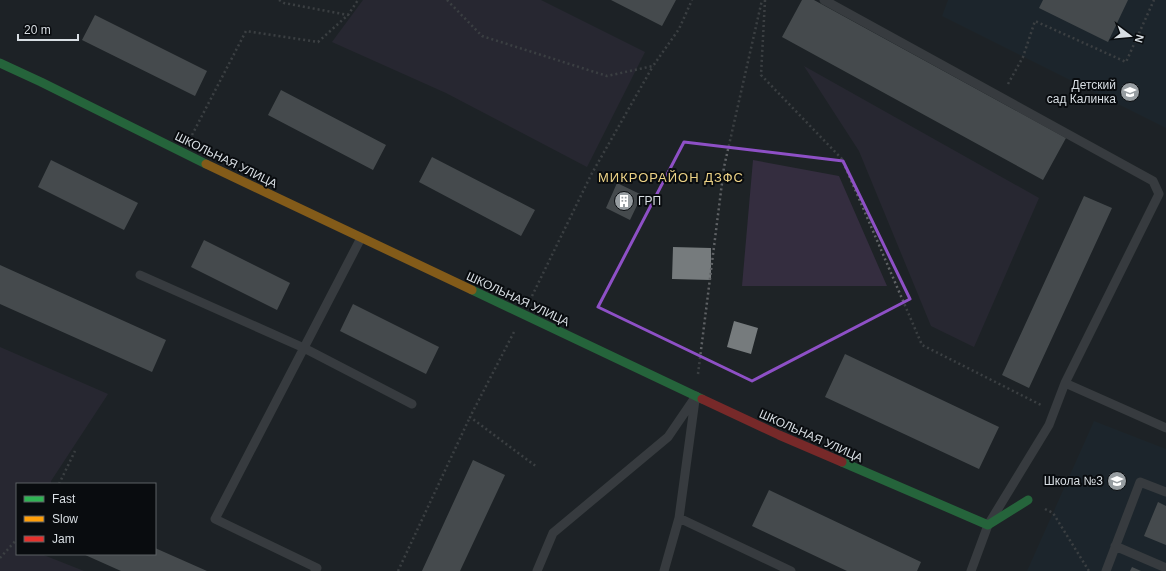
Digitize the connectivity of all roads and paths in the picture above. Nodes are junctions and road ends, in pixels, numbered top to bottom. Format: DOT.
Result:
graph roads {
  1 [pos="279,0"];
  2 [pos="358,0"];
  3 [pos="447,0"];
  4 [pos="692,0"];
  5 [pos="762,0"];
  6 [pos="765,0"];
  7 [pos="824,0"];
  8 [pos="1154,0"];
  9 [pos="348,15"];
  10 [pos="0,63"];
  11 [pos="652,66"];
  12 [pos="1000,97"];
  13 [pos="183,153"];
  14 [pos="361,238"];
  15 [pos="140,275"];
  16 [pos="523,314"];
  17 [pos="304,348"];
  18 [pos="1065,383"];
  19 [pos="696,396"];
  20 [pos="412,404"];
  21 [pos="1054,412"];
  22 [pos="470,417"];
  23 [pos="1166,428"];
  24 [pos="75,451"];
  25 [pos="537,467"];
  26 [pos="59,483"];
  27 [pos="1166,492"];
  28 [pos="1028,500"];
  29 [pos="679,518"];
  30 [pos="988,525"];
  31 [pos="16,541"];
  32 [pos="1116,546"];
  33 [pos="0,558"];
  34 [pos="1166,568"];
  35 [pos="315,571"];
  36 [pos="398,571"];
  37 [pos="537,571"];
  38 [pos="664,571"];
  39 [pos="792,571"];
  40 [pos="971,571"];
  41 [pos="1089,571"];
  42 [pos="1106,571"];
  1 -- 9 [label="path"];
  2 -- 9 [label="path"];
  3 -- 11 [label="path"];
  4 -- 11 [label="path"];
  5 -- 19 [label="path"];
  6 -- 21 [label="path"];
  7 -- 12 [label="lane"];
  8 -- 12 [label="path"];
  9 -- 13 [label="path"];
  10 -- 13 [label="street, ШКОЛЬНАЯ УЛИЦА"];
  11 -- 16 [label="path"];
  12 -- 18 [label="lane"];
  13 -- 14 [label="street, ШКОЛЬНАЯ УЛИЦА"];
  14 -- 16 [label="street, ШКОЛЬНАЯ УЛИЦА"];
  14 -- 17 [label="lane"];
  15 -- 17 [label="lane"];
  16 -- 19 [label="street, ШКОЛЬНАЯ УЛИЦА"];
  16 -- 22 [label="path"];
  17 -- 20 [label="lane"];
  17 -- 35 [label="lane"];
  18 -- 21 [label="lane"];
  18 -- 23 [label="lane"];
  19 -- 29 [label="lane"];
  19 -- 30 [label="street, ШКОЛЬНАЯ УЛИЦА"];
  19 -- 37 [label="lane"];
  21 -- 30 [label="lane"];
  22 -- 25 [label="path"];
  22 -- 36 [label="path"];
  24 -- 26 [label="path"];
  27 -- 32 [label="lane"];
  28 -- 30 [label="street"];
  28 -- 41 [label="path"];
  29 -- 38 [label="lane"];
  29 -- 39 [label="lane"];
  30 -- 40 [label="lane"];
  31 -- 33 [label="path"];
  32 -- 34 [label="lane"];
  32 -- 42 [label="lane"];
}
